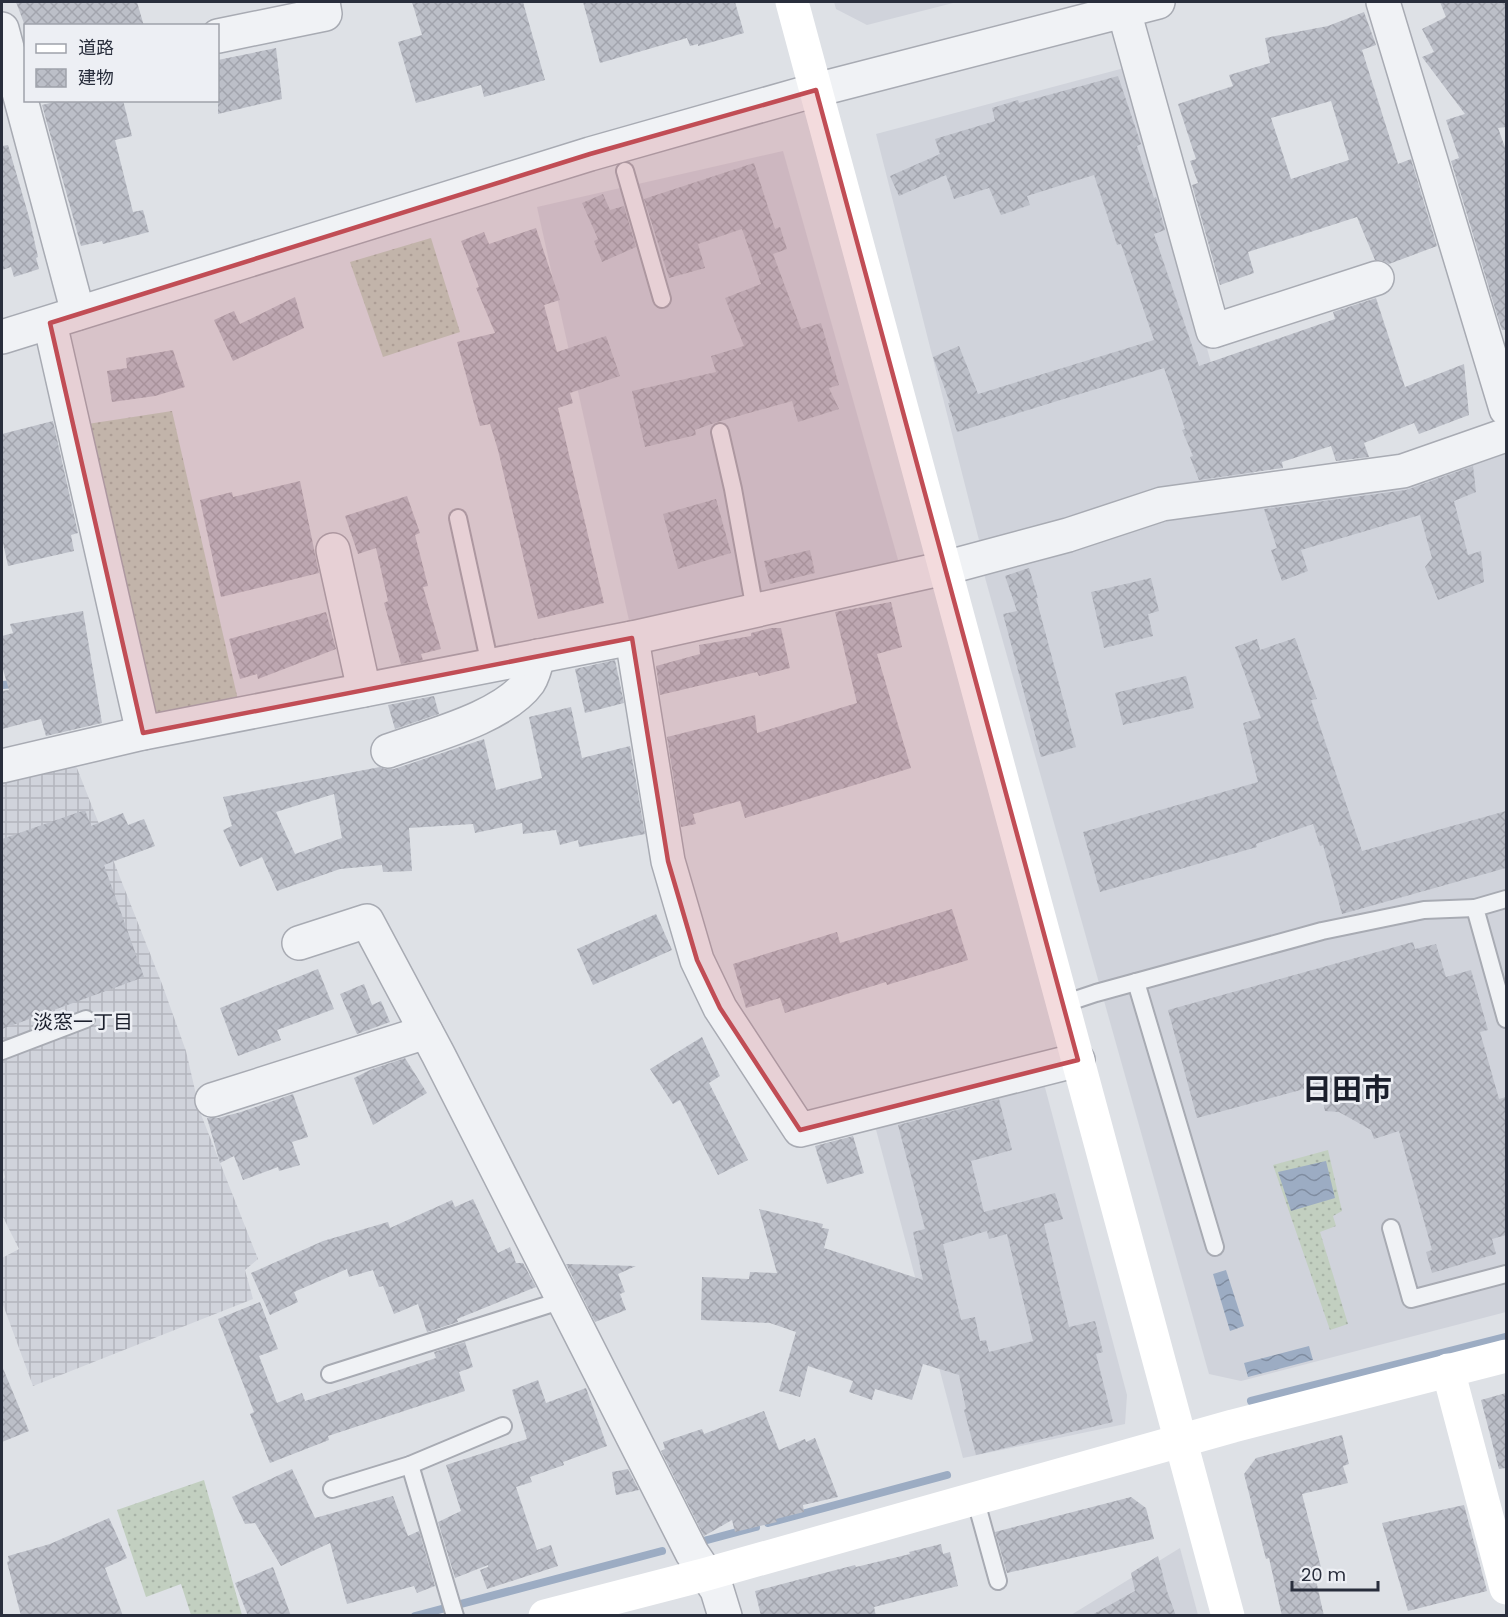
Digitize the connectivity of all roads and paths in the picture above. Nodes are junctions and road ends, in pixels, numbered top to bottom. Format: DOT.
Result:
graph roads {
  1 [pos="323,2"];
  2 [pos="792,2"];
  3 [pos="1158,2"];
  4 [pos="1383,2"];
  5 [pos="1124,11"];
  6 [pos="2,29"];
  7 [pos="219,36"];
  8 [pos="9,85"];
  9 [pos="816,90"];
  10 [pos="625,171"];
  11 [pos="1377,278"];
  12 [pos="662,299"];
  13 [pos="64,318"];
  14 [pos="2,337"];
  15 [pos="1506,409"];
  16 [pos="720,432"];
  17 [pos="1506,435"];
  18 [pos="458,518"];
  19 [pos="333,550"];
  20 [pos="945,568"];
  21 [pos="755,610"];
  22 [pos="632,638"];
  23 [pos="538,656"];
  24 [pos="489,665"];
  25 [pos="364,690"];
  26 [pos="143,733"];
  27 [pos="388,750"];
  28 [pos="2,766"];
  29 [pos="1506,899"];
  30 [pos="1475,908"];
  31 [pos="299,943"];
  32 [pos="1136,982"];
  33 [pos="1063,1004"];
  34 [pos="86,1019"];
  35 [pos="1506,1019"];
  36 [pos="426,1032"];
  37 [pos="2,1051"];
  38 [pos="1078,1060"];
  39 [pos="212,1100"];
  40 [pos="1391,1228"];
  41 [pos="1215,1247"];
  42 [pos="1506,1274"];
  43 [pos="563,1300"];
  44 [pos="1506,1356"];
  45 [pos="1448,1370"];
  46 [pos="330,1374"];
  47 [pos="503,1426"];
  48 [pos="1180,1442"];
  49 [pos="410,1465"];
  50 [pos="332,1489"];
  51 [pos="975,1498"];
  52 [pos="707,1574"];
  53 [pos="998,1581"];
  54 [pos="1506,1585"];
  55 [pos="455,1616"];
  56 [pos="545,1616"];
  57 [pos="725,1616"];
  58 [pos="1228,1616"];
  1 -- 7 [label="street"];
  2 -- 9 [label="street"];
  3 -- 5 [label="street"];
  4 -- 15 [label="street"];
  5 -- 9 [label="street"];
  5 -- 11 [label="street"];
  6 -- 8 [label="street"];
  8 -- 13 [label="street"];
  9 -- 13 [label="street"];
  9 -- 20 [label="street"];
  10 -- 12 [label="lane"];
  13 -- 14 [label="street"];
  13 -- 26 [label="street"];
  16 -- 21 [label="lane"];
  17 -- 20 [label="street"];
  18 -- 24 [label="lane"];
  19 -- 25 [label="street"];
  20 -- 21 [label="street"];
  20 -- 33 [label="street"];
  21 -- 22 [label="street"];
  22 -- 23 [label="street"];
  22 -- 38 [label="street"];
  23 -- 24 [label="street"];
  23 -- 27 [label="street"];
  24 -- 25 [label="street"];
  25 -- 26 [label="street"];
  26 -- 28 [label="street"];
  29 -- 30 [label="lane"];
  30 -- 32 [label="lane"];
  30 -- 35 [label="lane"];
  31 -- 36 [label="street"];
  32 -- 33 [label="lane"];
  32 -- 41 [label="lane"];
  33 -- 38 [label="street"];
  34 -- 37 [label="lane"];
  36 -- 39 [label="street"];
  36 -- 43 [label="street"];
  38 -- 48 [label="street"];
  40 -- 42 [label="lane"];
  43 -- 46 [label="lane"];
  43 -- 52 [label="street"];
  44 -- 45 [label="street"];
  45 -- 48 [label="street"];
  45 -- 54 [label="street"];
  47 -- 49 [label="lane"];
  48 -- 51 [label="street"];
  48 -- 58 [label="street"];
  49 -- 50 [label="lane"];
  49 -- 55 [label="lane"];
  51 -- 52 [label="street"];
  51 -- 53 [label="lane"];
  52 -- 56 [label="street"];
  52 -- 57 [label="street"];
}
